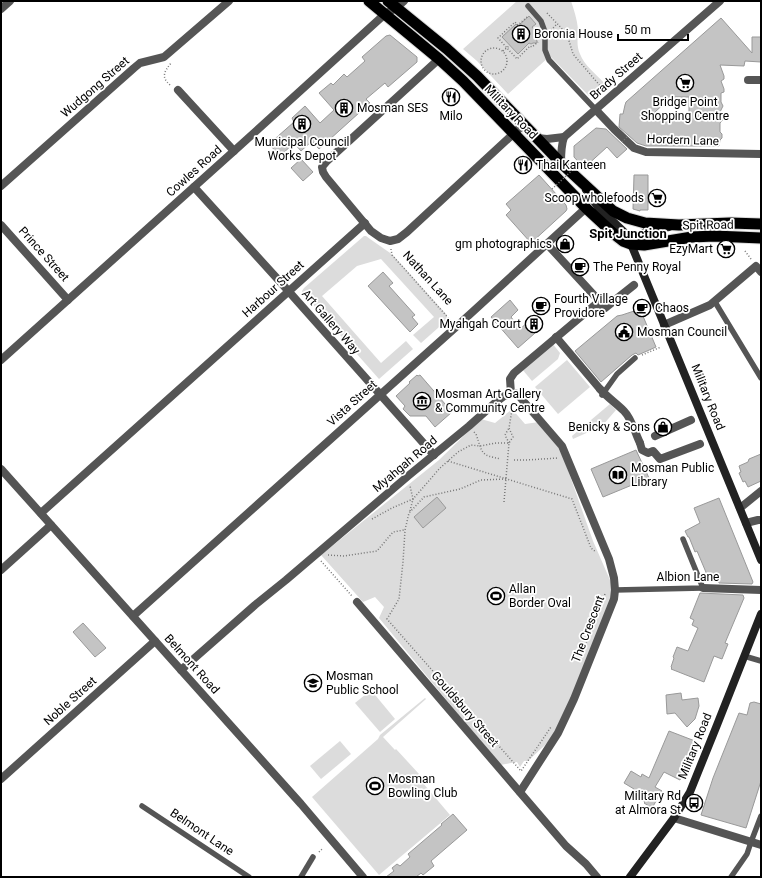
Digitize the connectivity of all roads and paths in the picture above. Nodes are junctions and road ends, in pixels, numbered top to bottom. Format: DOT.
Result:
graph roads {
  1 [pos="10,1"];
  2 [pos="229,1"];
  3 [pos="369,1"];
  4 [pos="720,1"];
  5 [pos="396,3"];
  6 [pos="528,6"];
  7 [pos="1,9"];
  8 [pos="547,13"];
  9 [pos="385,14"];
  10 [pos="535,14"];
  11 [pos="557,24"];
  12 [pos="545,36"];
  13 [pos="508,47"];
  14 [pos="175,48"];
  15 [pos="503,52"];
  16 [pos="439,59"];
  17 [pos="748,80"];
  18 [pos="761,80"];
  19 [pos="602,88"];
  20 [pos="178,90"];
  21 [pos="596,110"];
  22 [pos="524,124"];
  23 [pos="514,134"];
  24 [pos="628,136"];
  25 [pos="564,137"];
  26 [pos="537,138"];
  27 [pos="622,142"];
  28 [pos="234,151"];
  29 [pos="761,154"];
  30 [pos="561,163"];
  31 [pos="580,163"];
  32 [pos="583,184"];
  33 [pos="1,186"];
  34 [pos="194,187"];
  35 [pos="552,189"];
  36 [pos="586,208"];
  37 [pos="634,221"];
  38 [pos="364,223"];
  39 [pos="761,224"];
  40 [pos="1,225"];
  41 [pos="679,225"];
  42 [pos="761,238"];
  43 [pos="390,242"];
  44 [pos="547,244"];
  45 [pos="631,244"];
  46 [pos="745,251"];
  47 [pos="758,269"];
  48 [pos="634,285"];
  49 [pos="289,291"];
  50 [pos="68,300"];
  51 [pos="715,302"];
  52 [pos="605,308"];
  53 [pos="664,325"];
  54 [pos="456,327"];
  55 [pos="556,337"];
  56 [pos="661,347"];
  57 [pos="635,358"];
  58 [pos="1,360"];
  59 [pos="761,378"];
  60 [pos="602,393"];
  61 [pos="380,394"];
  62 [pos="511,394"];
  63 [pos="514,402"];
  64 [pos="691,420"];
  65 [pos="469,426"];
  66 [pos="509,428"];
  67 [pos="655,436"];
  68 [pos="509,443"];
  69 [pos="700,444"];
  70 [pos="480,446"];
  71 [pos="434,455"];
  72 [pos="567,458"];
  73 [pos="501,459"];
  74 [pos="514,460"];
  75 [pos="448,461"];
  76 [pos="1,470"];
  77 [pos="408,476"];
  78 [pos="506,479"];
  79 [pos="761,491"];
  80 [pos="413,499"];
  81 [pos="504,502"];
  82 [pos="740,508"];
  83 [pos="41,513"];
  84 [pos="409,513"];
  85 [pos="372,519"];
  86 [pos="761,520"];
  87 [pos="746,523"];
  88 [pos="51,525"];
  89 [pos="405,530"];
  90 [pos="682,539"];
  91 [pos="330,551"];
  92 [pos="597,552"];
  93 [pos="316,555"];
  94 [pos="761,560"];
  95 [pos="1,570"];
  96 [pos="703,588"];
  97 [pos="611,589"];
  98 [pos="761,590"];
  99 [pos="357,602"];
  100 [pos="761,614"];
  101 [pos="133,616"];
  102 [pos="155,641"];
  103 [pos="582,653"];
  104 [pos="744,656"];
  105 [pos="761,661"];
  106 [pos="181,670"];
  107 [pos="553,723"];
  108 [pos="1,779"];
  109 [pos="520,792"];
  110 [pos="142,806"];
  111 [pos="761,816"];
  112 [pos="674,818"];
  113 [pos="751,842"];
  114 [pos="761,845"];
  115 [pos="313,857"];
  116 [pos="249,877"];
  117 [pos="301,877"];
  118 [pos="363,877"];
  119 [pos="597,877"];
  120 [pos="630,877"];
  121 [pos="731,877"];
  1 -- 7 [label="street"];
  2 -- 14 [label="street, Wudgong Street"];
  3 -- 9 [label="highway, Military Road"];
  4 -- 21 [label="street, Brady Street"];
  5 -- 9 [label="street, Cowles Road"];
  5 -- 22 [label="highway, Military Road"];
  6 -- 10 [label="lane"];
  8 -- 11 [label="path"];
  9 -- 16 [label="highway, Military Road"];
  9 -- 28 [label="street, Cowles Road"];
  10 -- 12 [label="lane"];
  10 -- 13 [label="path"];
  11 -- 12 [label="path"];
  11 -- 19 [label="path"];
  12 -- 13 [label="path"];
  12 -- 21 [label="lane"];
  13 -- 15 [label="path"];
  14 -- 20 [label="path"];
  14 -- 33 [label="street, Wudgong Street"];
  15 -- 15 [label="path"];
  16 -- 23 [label="highway, Military Road"];
  16 -- 38 [label="street"];
  17 -- 18 [label="street"];
  20 -- 28 [label="street"];
  21 -- 25 [label="street, Brady Street"];
  21 -- 29 [label="street, Hordern Lane"];
  22 -- 23 [label="street"];
  22 -- 26 [label="highway, Military Road"];
  23 -- 36 [label="highway, Military Road"];
  23 -- 43 [label="street"];
  24 -- 27 [label="path, bridge"];
  25 -- 26 [label="street"];
  25 -- 30 [label="street"];
  26 -- 30 [label="highway, Military Road"];
  28 -- 34 [label="street, Cowles Road"];
  30 -- 32 [label="highway, Military Road"];
  31 -- 35 [label="path, bridge"];
  32 -- 37 [label="highway, Military Road"];
  32 -- 45 [label="main road, Military Road"];
  34 -- 49 [label="street, Art Gallery Way"];
  34 -- 50 [label="street, Cowles Road"];
  36 -- 44 [label="street, Vista Street"];
  36 -- 45 [label="highway, Military Road"];
  37 -- 41 [label="highway, Spit Road"];
  38 -- 43 [label="street"];
  38 -- 49 [label="street, Harbour Street"];
  39 -- 41 [label="highway, Spit Road"];
  40 -- 50 [label="street, Prince Street"];
  41 -- 45 [label="main road"];
  42 -- 45 [label="highway, Spit Road"];
  43 -- 54 [label="path, Nathan Lane"];
  44 -- 52 [label="street"];
  44 -- 54 [label="street, Vista Street"];
  45 -- 53 [label="main road, Military Road"];
  46 -- 47 [label="path"];
  47 -- 51 [label="street"];
  48 -- 52 [label="street"];
  49 -- 61 [label="street, Art Gallery Way"];
  49 -- 83 [label="street, Harbour Street"];
  50 -- 58 [label="street, Cowles Road"];
  51 -- 53 [label="street"];
  51 -- 59 [label="lane"];
  52 -- 55 [label="street"];
  53 -- 82 [label="main road, Military Road"];
  54 -- 61 [label="street, Vista Street"];
  55 -- 60 [label="street"];
  55 -- 62 [label="street"];
  56 -- 57 [label="path"];
  57 -- 60 [label="lane"];
  60 -- 69 [label="street"];
  61 -- 71 [label="street, Art Gallery Way"];
  61 -- 101 [label="street, Vista Street"];
  62 -- 65 [label="street, Myahgah Road"];
  62 -- 72 [label="street, The Crescent"];
  63 -- 66 [label="path"];
  64 -- 67 [label="street"];
  65 -- 70 [label="path"];
  65 -- 71 [label="street, Myahgah Road"];
  66 -- 68 [label="path"];
  66 -- 68 [label="path"];
  68 -- 70 [label="path"];
  68 -- 78 [label="path"];
  70 -- 73 [label="path"];
  70 -- 75 [label="path"];
  71 -- 77 [label="street, Myahgah Road"];
  72 -- 74 [label="path"];
  72 -- 97 [label="street, The Crescent"];
  75 -- 78 [label="path"];
  75 -- 80 [label="path"];
  76 -- 83 [label="street, Belmont Road"];
  77 -- 80 [label="path"];
  77 -- 93 [label="street, Myahgah Road"];
  78 -- 81 [label="path"];
  78 -- 84 [label="path"];
  78 -- 92 [label="path"];
  79 -- 82 [label="street"];
  80 -- 84 [label="path"];
  80 -- 85 [label="path"];
  82 -- 87 [label="main road, Military Road"];
  83 -- 88 [label="street, Belmont Road"];
  84 -- 89 [label="path"];
  86 -- 87 [label="street"];
  87 -- 94 [label="main road, Military Road"];
  88 -- 95 [label="street"];
  88 -- 101 [label="street, Belmont Road"];
  89 -- 91 [label="path"];
  89 -- 107 [label="path"];
  90 -- 96 [label="lane"];
  93 -- 99 [label="path"];
  93 -- 106 [label="street, Myahgah Road"];
  96 -- 97 [label="lane, Albion Lane"];
  96 -- 98 [label="street, Albion Lane"];
  97 -- 103 [label="path"];
  97 -- 109 [label="street, The Crescent"];
  99 -- 109 [label="street, Gouldsbury Street"];
  100 -- 104 [label="main road, Military Road"];
  101 -- 102 [label="street, Belmont Road"];
  102 -- 106 [label="street, Belmont Road"];
  102 -- 108 [label="street, Noble Street"];
  104 -- 105 [label="lane"];
  104 -- 112 [label="main road, Military Road"];
  106 -- 118 [label="street, Belmont Road"];
  109 -- 119 [label="street, Gouldsbury Street"];
  110 -- 116 [label="lane, Belmont Lane"];
  111 -- 113 [label="lane"];
  112 -- 113 [label="street"];
  112 -- 120 [label="main road, Military Road"];
  113 -- 114 [label="street"];
  113 -- 121 [label="lane"];
  115 -- 117 [label="lane"];
}
